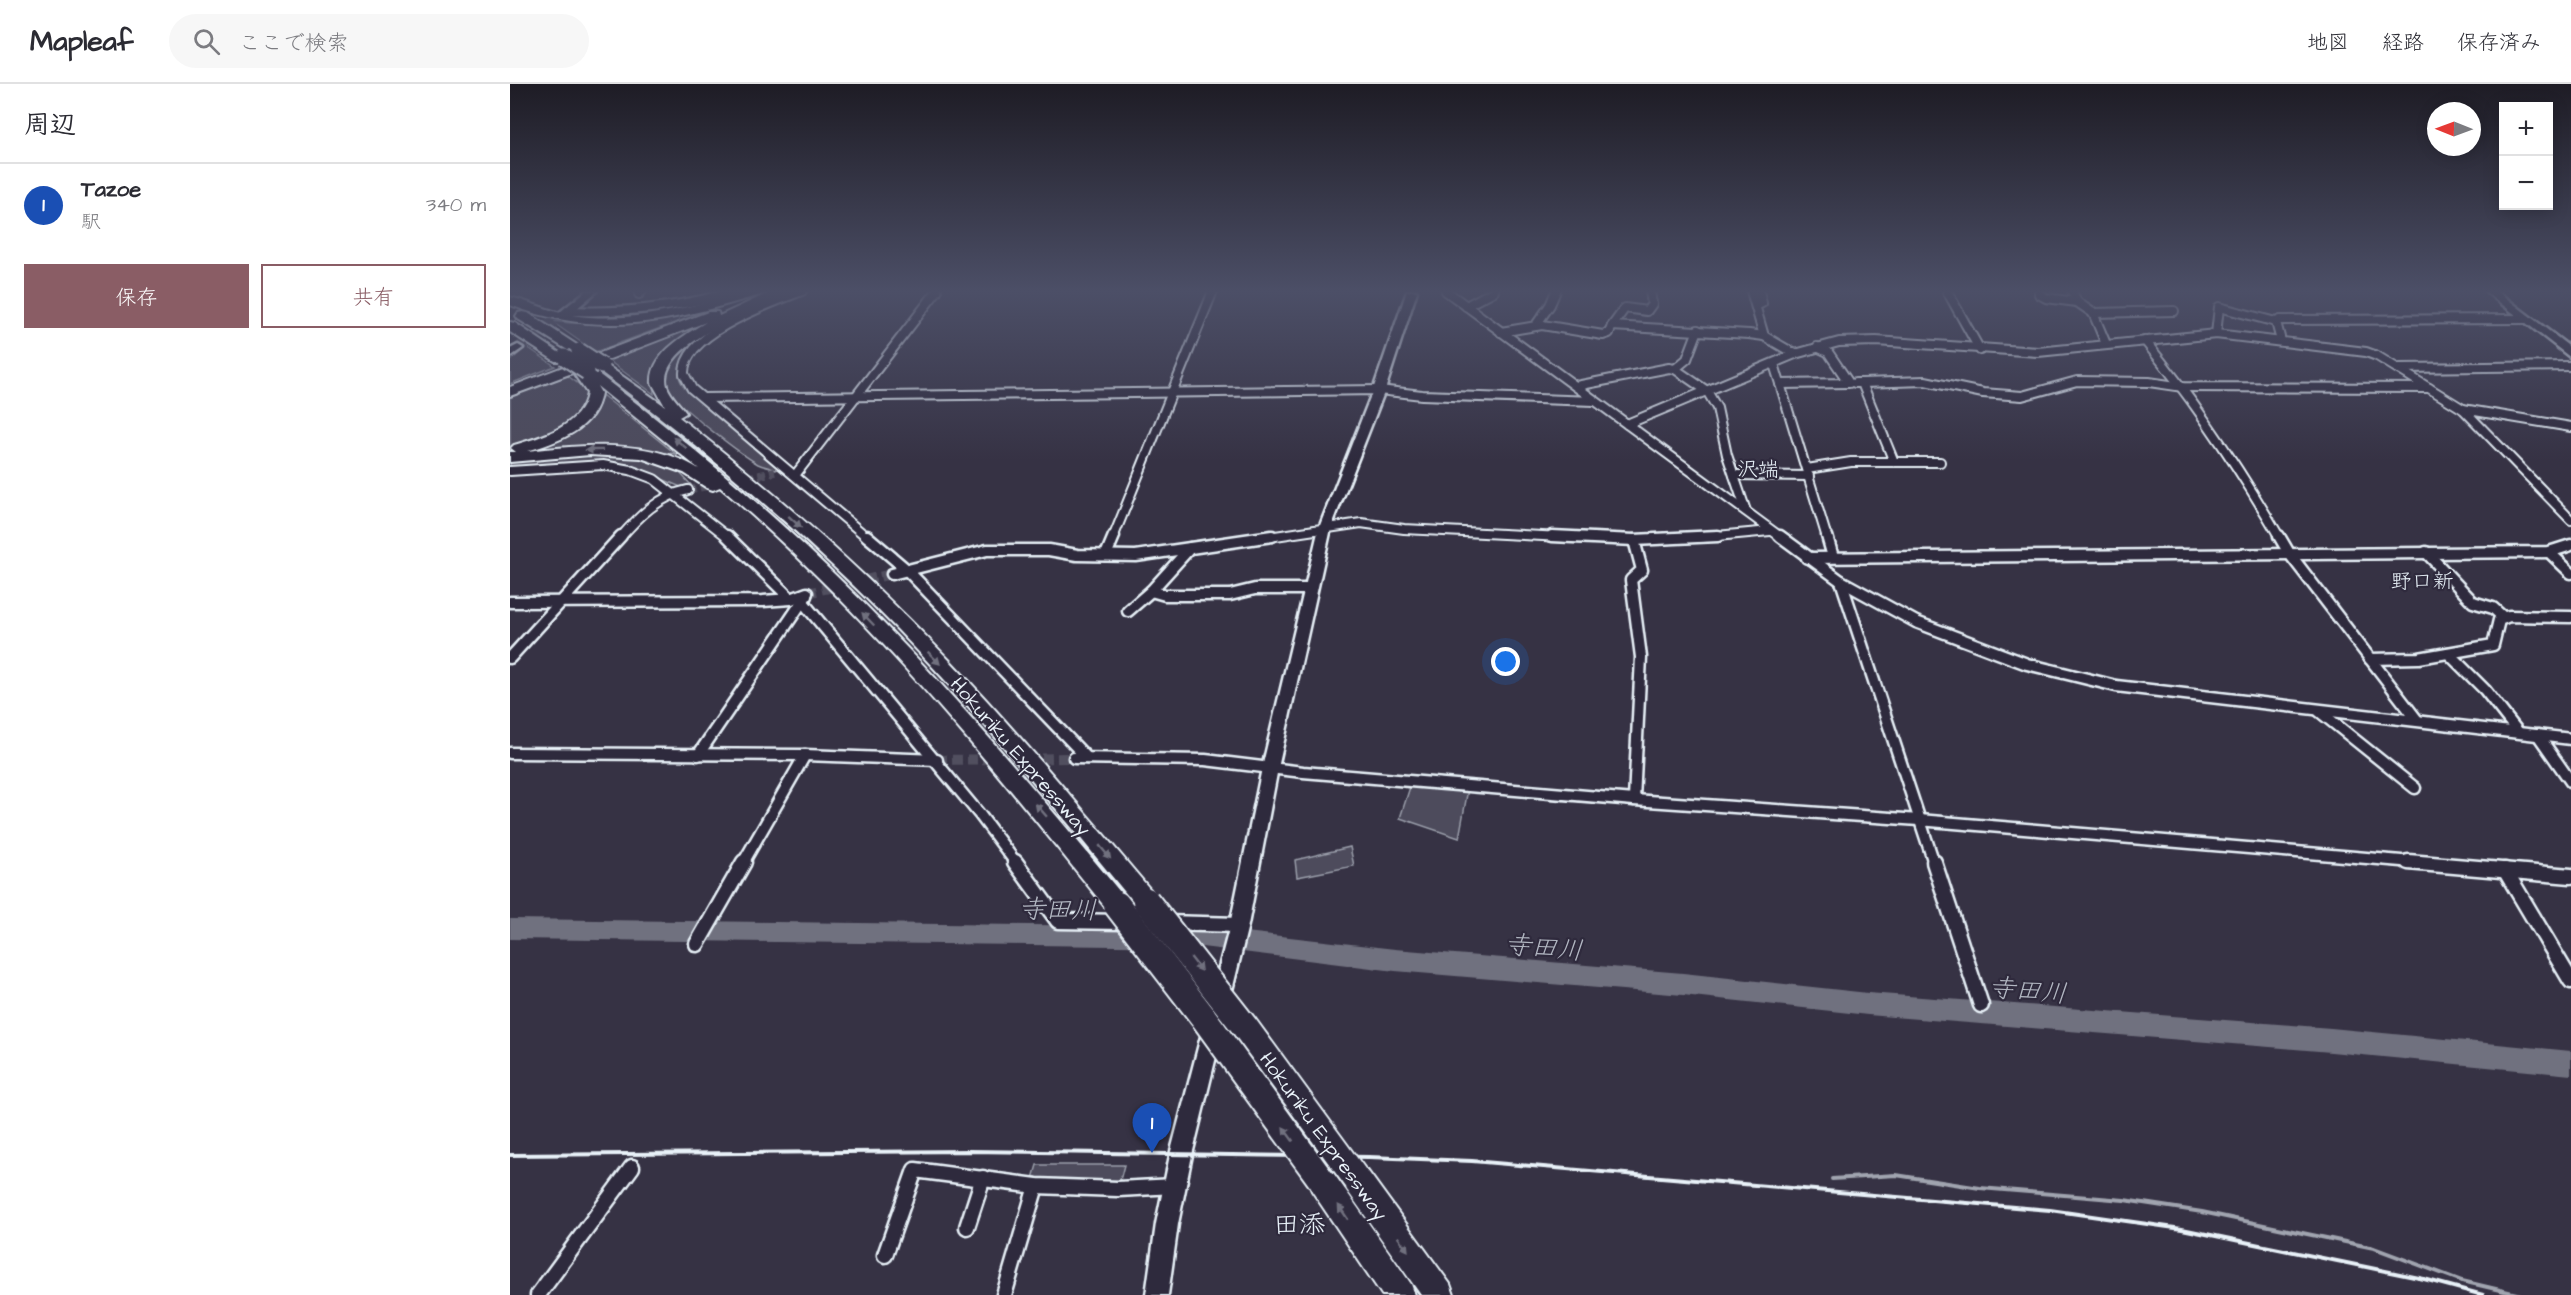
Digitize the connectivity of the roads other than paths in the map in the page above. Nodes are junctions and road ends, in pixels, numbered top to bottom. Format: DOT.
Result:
graph roads {
  1 [pos="546,348"];
  2 [pos="573,348"];
  3 [pos="620,348"];
  4 [pos="625,348"];
  5 [pos="680,348"];
  6 [pos="696,348"];
  7 [pos="894,348"];
  8 [pos="1190,348"];
  9 [pos="1393,348"];
  10 [pos="1523,348"];
  11 [pos="1691,348"];
  12 [pos="1784,348"];
  13 [pos="1815,348"];
  14 [pos="1818,348"];
  15 [pos="1950,348"];
  16 [pos="2082,348"];
  17 [pos="2150,348"];
  18 [pos="2331,348"];
  19 [pos="1980,350"];
  20 [pos="1795,354"];
  21 [pos="1774,364"];
  22 [pos="2571,366"];
  23 [pos="1675,369"];
  24 [pos="2400,369"];
  25 [pos="590,371"];
  26 [pos="1849,383"];
  27 [pos="1862,383"];
  28 [pos="1780,384"];
  29 [pos="1576,386"];
  30 [pos="2183,387"];
  31 [pos="2430,388"];
  32 [pos="510,390"];
  33 [pos="1379,390"];
  34 [pos="1707,392"];
  35 [pos="1171,393"];
  36 [pos="858,394"];
  37 [pos="704,398"];
  38 [pos="1594,400"];
  39 [pos="2463,409"];
  40 [pos="1627,424"];
  41 [pos="2571,427"];
  42 [pos="510,449"];
  43 [pos="510,457"];
  44 [pos="1894,462"];
  45 [pos="1940,462"];
  46 [pos="510,471"];
  47 [pos="792,471"];
  48 [pos="775,472"];
  49 [pos="1808,473"];
  50 [pos="1734,475"];
  51 [pos="688,490"];
  52 [pos="674,493"];
  53 [pos="767,496"];
  54 [pos="1746,511"];
  55 [pos="2571,520"];
  56 [pos="1325,528"];
  57 [pos="1770,531"];
  58 [pos="1634,540"];
  59 [pos="2571,545"];
  60 [pos="1191,548"];
  61 [pos="2289,552"];
  62 [pos="2426,552"];
  63 [pos="2549,552"];
  64 [pos="1106,555"];
  65 [pos="1833,557"];
  66 [pos="808,558"];
  67 [pos="1807,558"];
  68 [pos="907,570"];
  69 [pos="2571,573"];
  70 [pos="892,574"];
  71 [pos="1841,581"];
  72 [pos="1310,589"];
  73 [pos="1151,591"];
  74 [pos="791,599"];
  75 [pos="510,602"];
  76 [pos="561,602"];
  77 [pos="804,602"];
  78 [pos="1128,611"];
  79 [pos="2571,616"];
  80 [pos="2504,618"];
  81 [pos="2448,653"];
  82 [pos="510,658"];
  83 [pos="2370,659"];
  84 [pos="2319,711"];
  85 [pos="2417,720"];
  86 [pos="2518,732"];
  87 [pos="2538,735"];
  88 [pos="2571,739"];
  89 [pos="510,753"];
  90 [pos="698,755"];
  91 [pos="805,755"];
  92 [pos="1074,758"];
  93 [pos="1087,759"];
  94 [pos="937,760"];
  95 [pos="1270,768"];
  96 [pos="2571,782"];
  97 [pos="2415,788"];
  98 [pos="1634,800"];
  99 [pos="1919,820"];
  100 [pos="2505,870"];
  101 [pos="2571,876"];
  102 [pos="1239,925"];
  103 [pos="697,944"];
  104 [pos="2571,981"];
  105 [pos="1981,1005"];
  106 [pos="632,1167"];
  107 [pos="983,1178"];
  108 [pos="1036,1186"];
  109 [pos="1176,1186"];
  110 [pos="967,1227"];
  111 [pos="885,1255"];
  112 [pos="538,1295"];
  113 [pos="1004,1295"];
  114 [pos="1157,1295"];
  115 [pos="1400,1295"];
  116 [pos="1439,1295"];
  1 -- 25 [label="highway, bridge"];
  2 -- 25 [label="highway, Hokuriku Expressway, bridge"];
  3 -- 32 [label="highway"];
  4 -- 32 [label="highway"];
  5 -- 53 [label="highway"];
  6 -- 37 [label="street"];
  7 -- 36 [label="street"];
  8 -- 35 [label="street"];
  9 -- 33 [label="street"];
  10 -- 29 [label="street"];
  11 -- 23 [label="street"];
  12 -- 20 [label="street"];
  13 -- 20 [label="street"];
  14 -- 26 [label="street"];
  15 -- 19 [label="street"];
  16 -- 19 [label="street"];
  17 -- 30 [label="street"];
  18 -- 24 [label="street"];
  20 -- 21 [label="street"];
  21 -- 28 [label="street"];
  21 -- 34 [label="street"];
  22 -- 24 [label="street"];
  23 -- 29 [label="street"];
  23 -- 34 [label="street"];
  24 -- 31 [label="street"];
  25 -- 42 [label="highway"];
  25 -- 53 [label="highway, Hokuriku Expressway"];
  66 -- 25 [label="highway, Hokuriku Expressway, one-way"];
  26 -- 27 [label="street"];
  26 -- 28 [label="street"];
  27 -- 30 [label="street"];
  27 -- 44 [label="street"];
  28 -- 49 [label="street"];
  29 -- 38 [label="street"];
  30 -- 31 [label="street"];
  30 -- 61 [label="street"];
  31 -- 39 [label="street"];
  33 -- 35 [label="street"];
  33 -- 38 [label="street"];
  33 -- 56 [label="street"];
  34 -- 40 [label="street"];
  34 -- 50 [label="street"];
  35 -- 36 [label="street"];
  35 -- 64 [label="street"];
  36 -- 37 [label="street"];
  36 -- 47 [label="street"];
  37 -- 47 [label="street"];
  38 -- 40 [label="street"];
  39 -- 41 [label="street"];
  39 -- 55 [label="street"];
  40 -- 54 [label="street"];
  66 -- 43 [label="highway, one-way"];
  44 -- 45 [label="street"];
  44 -- 49 [label="street"];
  46 -- 52 [label="street"];
  47 -- 48 [label="street"];
  47 -- 68 [label="street"];
  49 -- 50 [label="street"];
  49 -- 65 [label="street"];
  50 -- 54 [label="street"];
  51 -- 52 [label="street"];
  52 -- 74 [label="street"];
  52 -- 76 [label="street"];
  53 -- 116 [label="highway, Hokuriku Expressway, one-way, bridge"];
  54 -- 57 [label="street"];
  56 -- 58 [label="street"];
  56 -- 60 [label="street"];
  56 -- 72 [label="street"];
  57 -- 58 [label="street"];
  57 -- 67 [label="street"];
  58 -- 98 [label="street"];
  59 -- 63 [label="street"];
  60 -- 64 [label="street"];
  60 -- 73 [label="street"];
  61 -- 62 [label="street"];
  61 -- 65 [label="street"];
  61 -- 83 [label="street"];
  62 -- 63 [label="street"];
  62 -- 80 [label="street"];
  63 -- 69 [label="street"];
  64 -- 68 [label="street"];
  65 -- 67 [label="street"];
  115 -- 66 [label="highway, Hokuriku Expressway, one-way, bridge"];
  67 -- 71 [label="street"];
  68 -- 70 [label="street"];
  68 -- 93 [label="street"];
  71 -- 84 [label="street"];
  71 -- 99 [label="street"];
  72 -- 73 [label="street"];
  72 -- 95 [label="street"];
  73 -- 78 [label="street"];
  74 -- 76 [label="street"];
  74 -- 77 [label="street"];
  75 -- 76 [label="street"];
  76 -- 82 [label="street"];
  77 -- 90 [label="street"];
  77 -- 94 [label="street"];
  79 -- 80 [label="street"];
  80 -- 81 [label="street"];
  81 -- 83 [label="street"];
  81 -- 86 [label="street"];
  83 -- 85 [label="street"];
  84 -- 85 [label="street"];
  84 -- 97 [label="street"];
  85 -- 86 [label="street"];
  86 -- 87 [label="street"];
  87 -- 88 [label="street"];
  87 -- 96 [label="street"];
  89 -- 90 [label="street"];
  90 -- 91 [label="street"];
  91 -- 94 [label="street"];
  91 -- 103 [label="street"];
  92 -- 93 [label="street"];
  93 -- 95 [label="street"];
  94 -- 102 [label="street"];
  95 -- 98 [label="street"];
  95 -- 102 [label="street"];
  98 -- 99 [label="street"];
  99 -- 100 [label="street"];
  99 -- 105 [label="street"];
  100 -- 101 [label="street"];
  100 -- 104 [label="street"];
  102 -- 109 [label="street"];
  106 -- 112 [label="street"];
  107 -- 108 [label="street"];
  107 -- 110 [label="street"];
  107 -- 111 [label="street"];
  108 -- 109 [label="street"];
  108 -- 113 [label="street"];
  109 -- 114 [label="street"];
}
